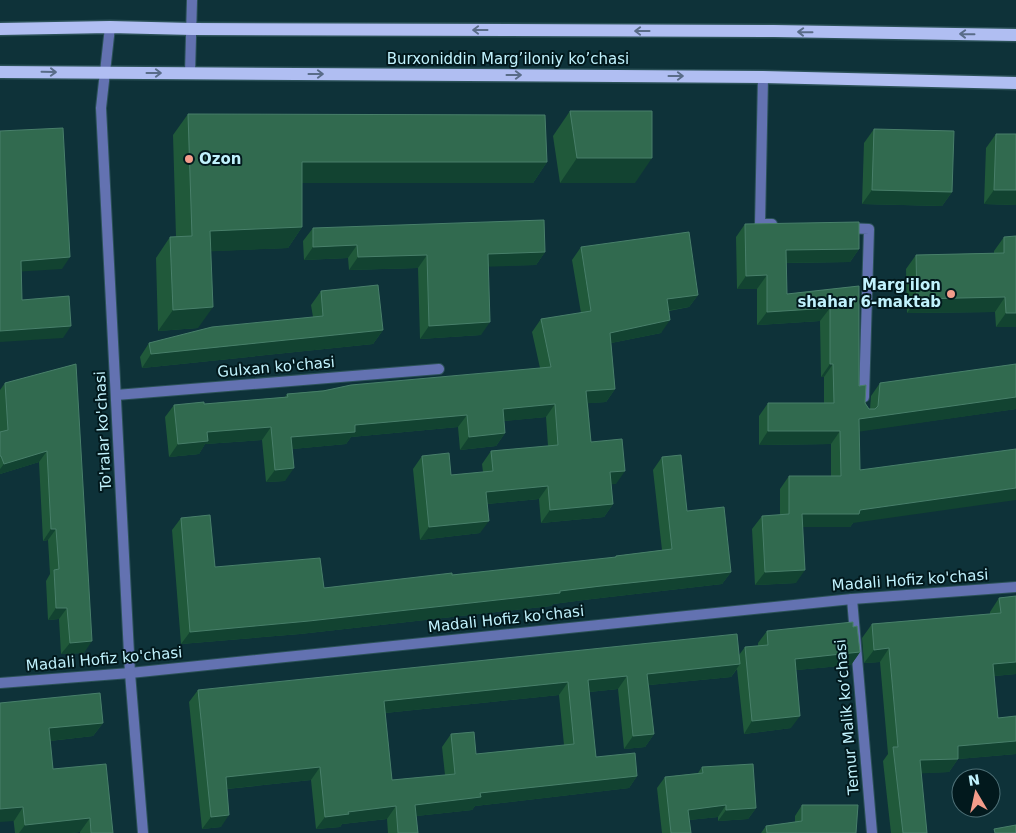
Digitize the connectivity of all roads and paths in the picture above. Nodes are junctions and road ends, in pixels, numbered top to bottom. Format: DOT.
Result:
graph roads {
  1 [pos="192,0"];
  2 [pos="110,28"];
  3 [pos="0,29"];
  4 [pos="192,29"];
  5 [pos="1016,35"];
  6 [pos="0,72"];
  7 [pos="105,73"];
  8 [pos="190,73"];
  9 [pos="763,77"];
  10 [pos="1016,83"];
  11 [pos="780,225"];
  12 [pos="839,228"];
  13 [pos="439,369"];
  14 [pos="116,395"];
  15 [pos="864,407"];
  16 [pos="1016,587"];
  17 [pos="852,599"];
  18 [pos="130,673"];
  19 [pos="0,683"];
  20 [pos="143,833"];
  21 [pos="872,833"];
  1 -- 4 [label="street"];
  2 -- 3 [label="main road, Burxoniddin Marg’iloniy ko’chasi"];
  2 -- 4 [label="main road, Burxoniddin Marg’iloniy ko’chasi"];
  2 -- 7 [label="street, To'ralar ko'chasi"];
  5 -- 4 [label="main road, Burxoniddin Marg’iloniy ko’chasi, one-way"];
  4 -- 8 [label="street"];
  6 -- 7 [label="main road, Burxoniddin Marg’iloniy ko’chasi, one-way"];
  7 -- 8 [label="main road, Burxoniddin Marg’iloniy ko’chasi, one-way"];
  7 -- 14 [label="street, To'ralar ko'chasi"];
  8 -- 9 [label="main road, Burxoniddin Marg’iloniy ko’chasi, one-way"];
  9 -- 10 [label="main road, Burxoniddin Marg’iloniy ko’chasi"];
  9 -- 11 [label="street"];
  12 -- 15 [label="street"];
  13 -- 14 [label="street, Gulxan ko'chasi"];
  14 -- 18 [label="street, To'ralar ko'chasi"];
  16 -- 17 [label="street, Madali Hofiz ko'chasi"];
  17 -- 18 [label="street, Madali Hofiz ko'chasi"];
  17 -- 21 [label="street, Temur Malik koʻchasi"];
  18 -- 19 [label="street, Madali Hofiz ko'chasi"];
  18 -- 20 [label="street, To'ralar ko'chasi"];
}
